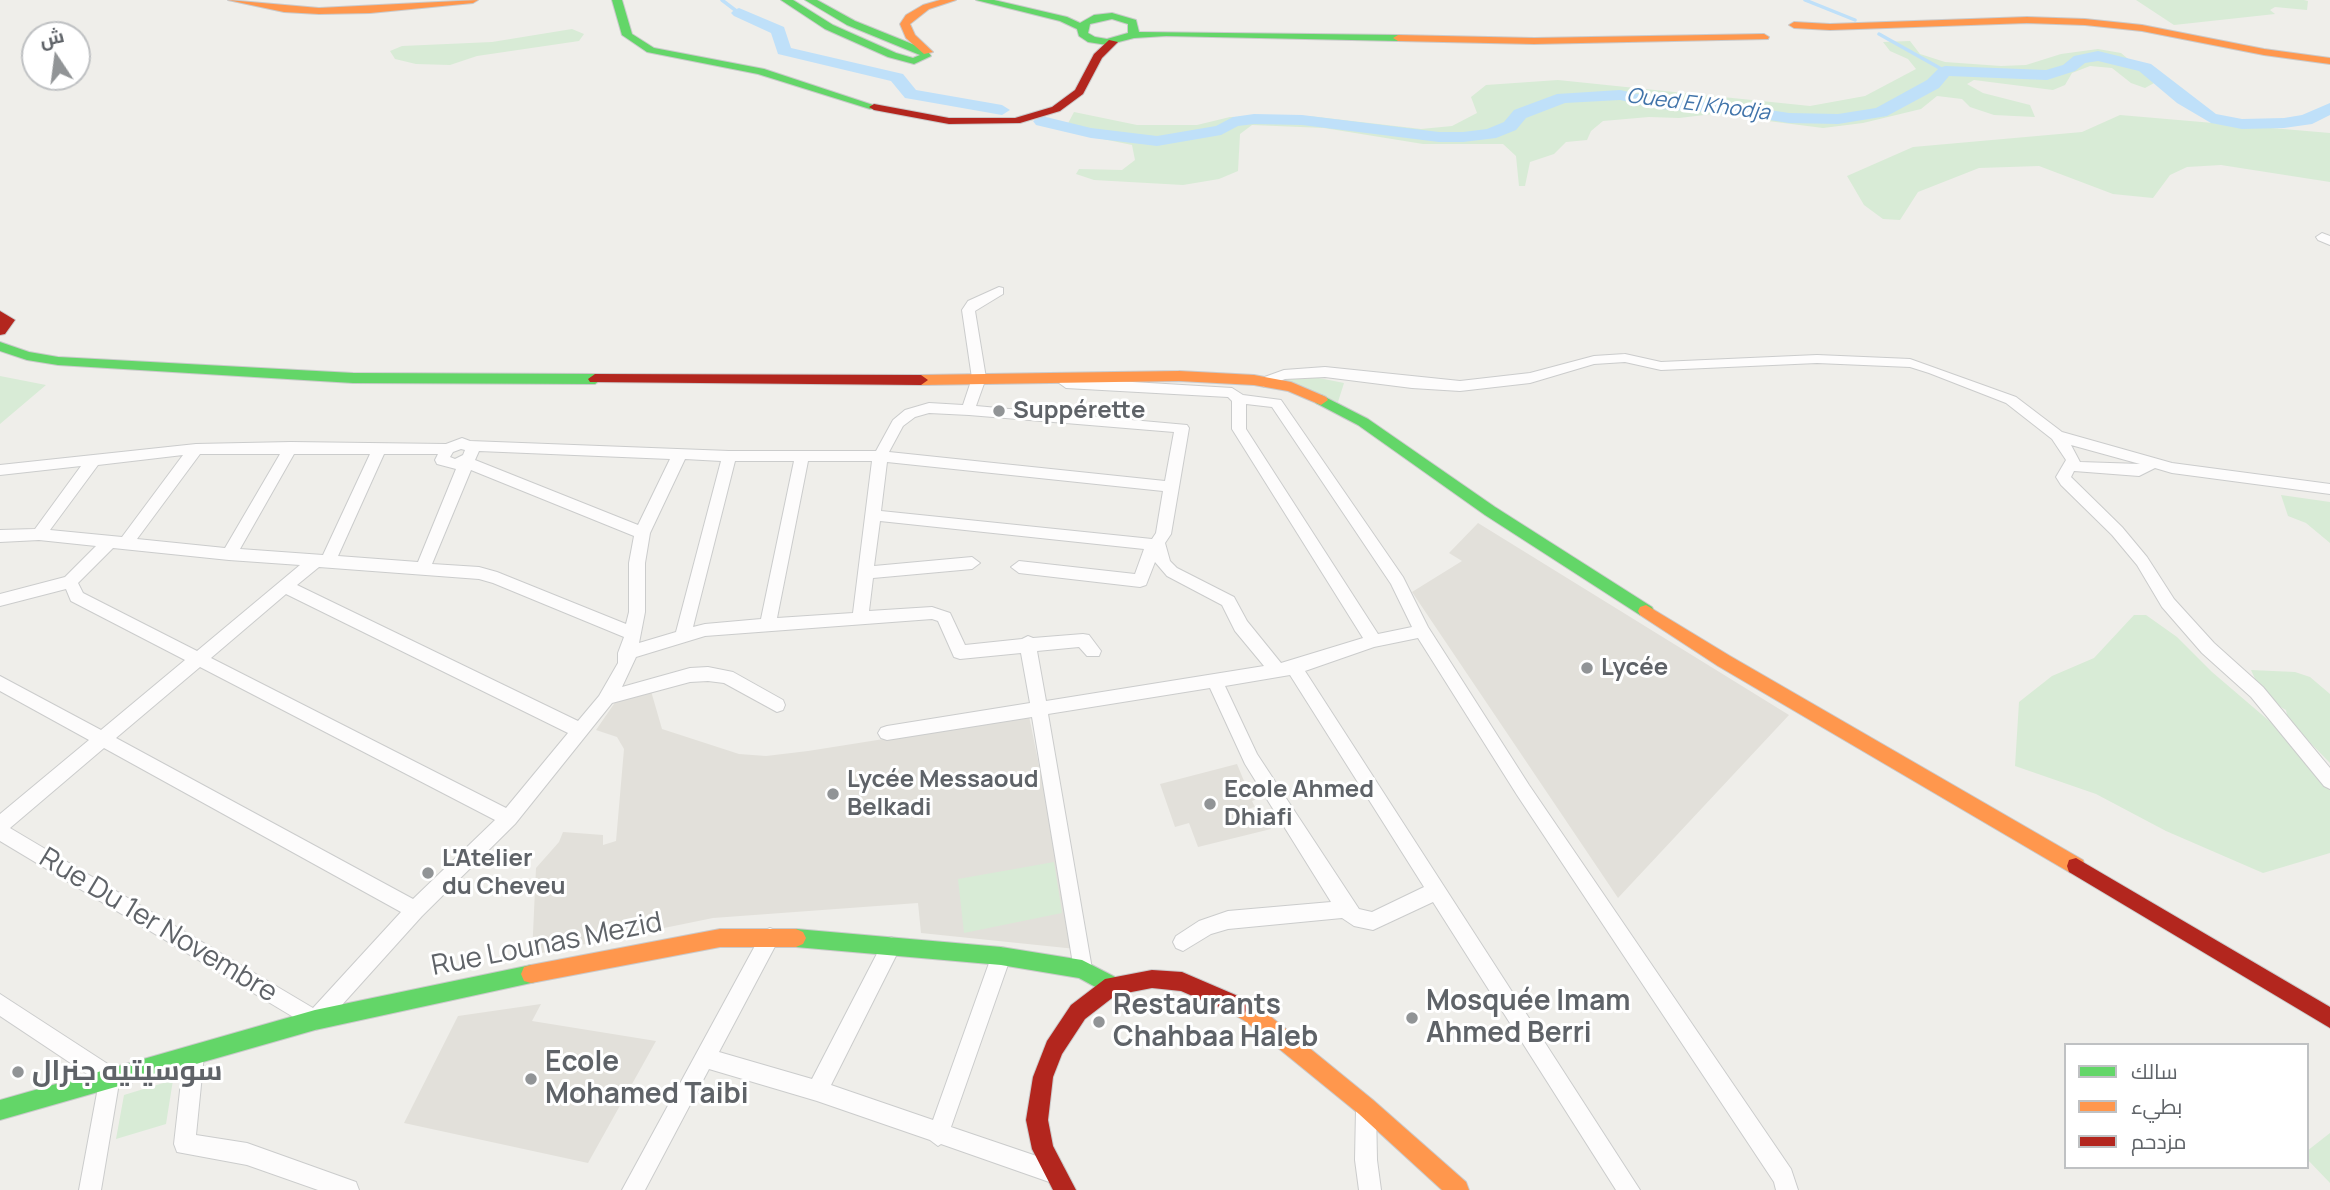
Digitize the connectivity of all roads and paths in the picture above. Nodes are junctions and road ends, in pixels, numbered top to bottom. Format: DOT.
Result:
graph roads {
  1 [pos="233,0"];
  2 [pos="272,0"];
  3 [pos="434,0"];
  4 [pos="473,0"];
  5 [pos="617,0"];
  6 [pos="629,0"];
  7 [pos="786,0"];
  8 [pos="810,0"];
  9 [pos="951,0"];
  10 [pos="981,0"];
  11 [pos="1018,0"];
  12 [pos="1089,28"];
  13 [pos="1133,29"];
  14 [pos="1781,31"];
  15 [pos="1113,42"];
  16 [pos="926,54"];
  17 [pos="2330,61"];
  18 [pos="2330,66"];
  19 [pos="999,291"];
  20 [pos="2,324"];
  21 [pos="0,346"];
  22 [pos="16,351"];
  23 [pos="979,378"];
  24 [pos="1264,382"];
  25 [pos="1239,399"];
  26 [pos="968,410"];
  27 [pos="2057,436"];
  28 [pos="291,447"];
  29 [pos="196,449"];
  30 [pos="379,449"];
  31 [pos="680,454"];
  32 [pos="465,456"];
  33 [pos="729,456"];
  34 [pos="880,456"];
  35 [pos="802,457"];
  36 [pos="93,461"];
  37 [pos="2153,463"];
  38 [pos="2070,466"];
  39 [pos="0,470"];
  40 [pos="1172,487"];
  41 [pos="2330,489"];
  42 [pos="871,515"];
  43 [pos="642,533"];
  44 [pos="39,534"];
  45 [pos="0,536"];
  46 [pos="118,542"];
  47 [pos="1158,545"];
  48 [pos="229,554"];
  49 [pos="321,562"];
  50 [pos="972,563"];
  51 [pos="1019,567"];
  52 [pos="422,570"];
  53 [pos="865,573"];
  54 [pos="69,582"];
  55 [pos="286,587"];
  56 [pos="0,600"];
  57 [pos="860,620"];
  58 [pos="768,624"];
  59 [pos="1422,631"];
  60 [pos="631,633"];
  61 [pos="683,635"];
  62 [pos="1374,641"];
  63 [pos="1028,643"];
  64 [pos="1093,651"];
  65 [pos="626,653"];
  66 [pos="200,659"];
  67 [pos="1286,669"];
  68 [pos="1215,682"];
  69 [pos="0,683"];
  70 [pos="607,698"];
  71 [pos="777,705"];
  72 [pos="1041,710"];
  73 [pos="582,731"];
  74 [pos="887,733"];
  75 [pos="104,738"];
  76 [pos="2330,781"];
  77 [pos="509,818"];
  78 [pos="0,825"];
  79 [pos="0,831"];
  80 [pos="1436,891"];
  81 [pos="1346,909"];
  82 [pos="415,910"];
  83 [pos="770,937"];
  84 [pos="1183,942"];
  85 [pos="891,946"];
  86 [pos="1001,956"];
  87 [pos="1082,969"];
  88 [pos="1112,986"];
  89 [pos="0,1004"];
  90 [pos="2330,1018"];
  91 [pos="315,1020"];
  92 [pos="194,1055"];
  93 [pos="705,1058"];
  94 [pos="110,1077"];
  95 [pos="817,1091"];
  96 [pos="1366,1107"];
  97 [pos="0,1110"];
  98 [pos="938,1135"];
  99 [pos="1060,1181"];
  100 [pos="90,1190"];
  101 [pos="348,1190"];
  102 [pos="633,1190"];
  103 [pos="1370,1190"];
  104 [pos="1458,1190"];
  105 [pos="1629,1190"];
  106 [pos="1787,1190"];
  1 -- 4 [label="main road"];
  2 -- 3 [label="main road"];
  5 -- 15 [label="main road"];
  6 -- 12 [label="main road"];
  7 -- 16 [label="main road"];
  8 -- 16 [label="main road"];
  9 -- 16 [label="main road"];
  10 -- 12 [label="main road"];
  11 -- 12 [label="main road"];
  12 -- 13 [label="main road"];
  12 -- 15 [label="main road"];
  13 -- 14 [label="main road"];
  13 -- 15 [label="main road"];
  14 -- 17 [label="main road"];
  14 -- 18 [label="main road"];
  19 -- 23 [label="street"];
  20 -- 22 [label="main road"];
  21 -- 22 [label="main road"];
  22 -- 23 [label="main road"];
  23 -- 24 [label="main road"];
  23 -- 25 [label="street"];
  23 -- 26 [label="street"];
  24 -- 27 [label="street"];
  24 -- 90 [label="main road"];
  25 -- 59 [label="street"];
  25 -- 62 [label="street"];
  26 -- 34 [label="street"];
  26 -- 40 [label="street"];
  27 -- 37 [label="street"];
  27 -- 38 [label="street"];
  28 -- 29 [label="street"];
  28 -- 30 [label="street"];
  28 -- 48 [label="street"];
  29 -- 36 [label="street"];
  29 -- 46 [label="street"];
  30 -- 32 [label="street"];
  30 -- 49 [label="street"];
  31 -- 32 [label="street"];
  31 -- 33 [label="street"];
  31 -- 43 [label="street"];
  32 -- 43 [label="street"];
  32 -- 52 [label="street"];
  33 -- 35 [label="street"];
  33 -- 61 [label="street"];
  34 -- 35 [label="street"];
  34 -- 40 [label="street"];
  34 -- 42 [label="street"];
  35 -- 58 [label="street"];
  36 -- 39 [label="street"];
  36 -- 44 [label="street"];
  37 -- 38 [label="street"];
  37 -- 41 [label="street"];
  38 -- 76 [label="street"];
  40 -- 47 [label="street"];
  42 -- 47 [label="street"];
  42 -- 53 [label="street"];
  43 -- 60 [label="street"];
  44 -- 45 [label="street"];
  44 -- 46 [label="street"];
  46 -- 48 [label="street"];
  46 -- 54 [label="street"];
  47 -- 51 [label="street"];
  47 -- 67 [label="street"];
  48 -- 49 [label="street"];
  49 -- 52 [label="street"];
  49 -- 55 [label="street"];
  50 -- 53 [label="street"];
  52 -- 60 [label="street"];
  53 -- 57 [label="street"];
  54 -- 56 [label="street"];
  54 -- 66 [label="street"];
  55 -- 66 [label="street"];
  55 -- 73 [label="street"];
  57 -- 58 [label="street"];
  57 -- 63 [label="street"];
  58 -- 61 [label="street"];
  59 -- 62 [label="street"];
  59 -- 106 [label="street"];
  60 -- 65 [label="street"];
  61 -- 65 [label="street"];
  62 -- 67 [label="street"];
  63 -- 64 [label="street"];
  63 -- 72 [label="street"];
  65 -- 70 [label="street"];
  66 -- 75 [label="street"];
  66 -- 77 [label="street"];
  67 -- 68 [label="street"];
  67 -- 80 [label="street"];
  68 -- 72 [label="street"];
  68 -- 81 [label="street"];
  69 -- 75 [label="street"];
  70 -- 71 [label="street"];
  70 -- 73 [label="street"];
  72 -- 74 [label="street"];
  72 -- 87 [label="street"];
  73 -- 77 [label="street"];
  75 -- 78 [label="street"];
  75 -- 82 [label="street"];
  77 -- 82 [label="street"];
  79 -- 91 [label="street, Rue Du 1er Novembre"];
  80 -- 81 [label="street"];
  80 -- 105 [label="street"];
  81 -- 84 [label="street"];
  82 -- 91 [label="street"];
  83 -- 85 [label="main road, Rue Lounas Mezid"];
  83 -- 91 [label="main road, Rue Lounas Mezid"];
  83 -- 93 [label="street"];
  85 -- 86 [label="main road, Rue Lounas Mezid"];
  85 -- 95 [label="street"];
  86 -- 87 [label="main road, Rue Lounas Mezid"];
  86 -- 98 [label="street"];
  87 -- 88 [label="main road, Rue Lounas Mezid"];
  88 -- 96 [label="main road"];
  88 -- 99 [label="main road"];
  89 -- 94 [label="street"];
  91 -- 92 [label="main road, Rue Lounas Mezid"];
  92 -- 94 [label="main road, Rue Lounas Mezid"];
  92 -- 101 [label="street"];
  93 -- 95 [label="street"];
  93 -- 102 [label="street"];
  94 -- 97 [label="main road, Rue Lounas Mezid"];
  94 -- 100 [label="street"];
  95 -- 98 [label="street"];
  96 -- 103 [label="street"];
  96 -- 104 [label="main road"];
  98 -- 99 [label="street"];
}
